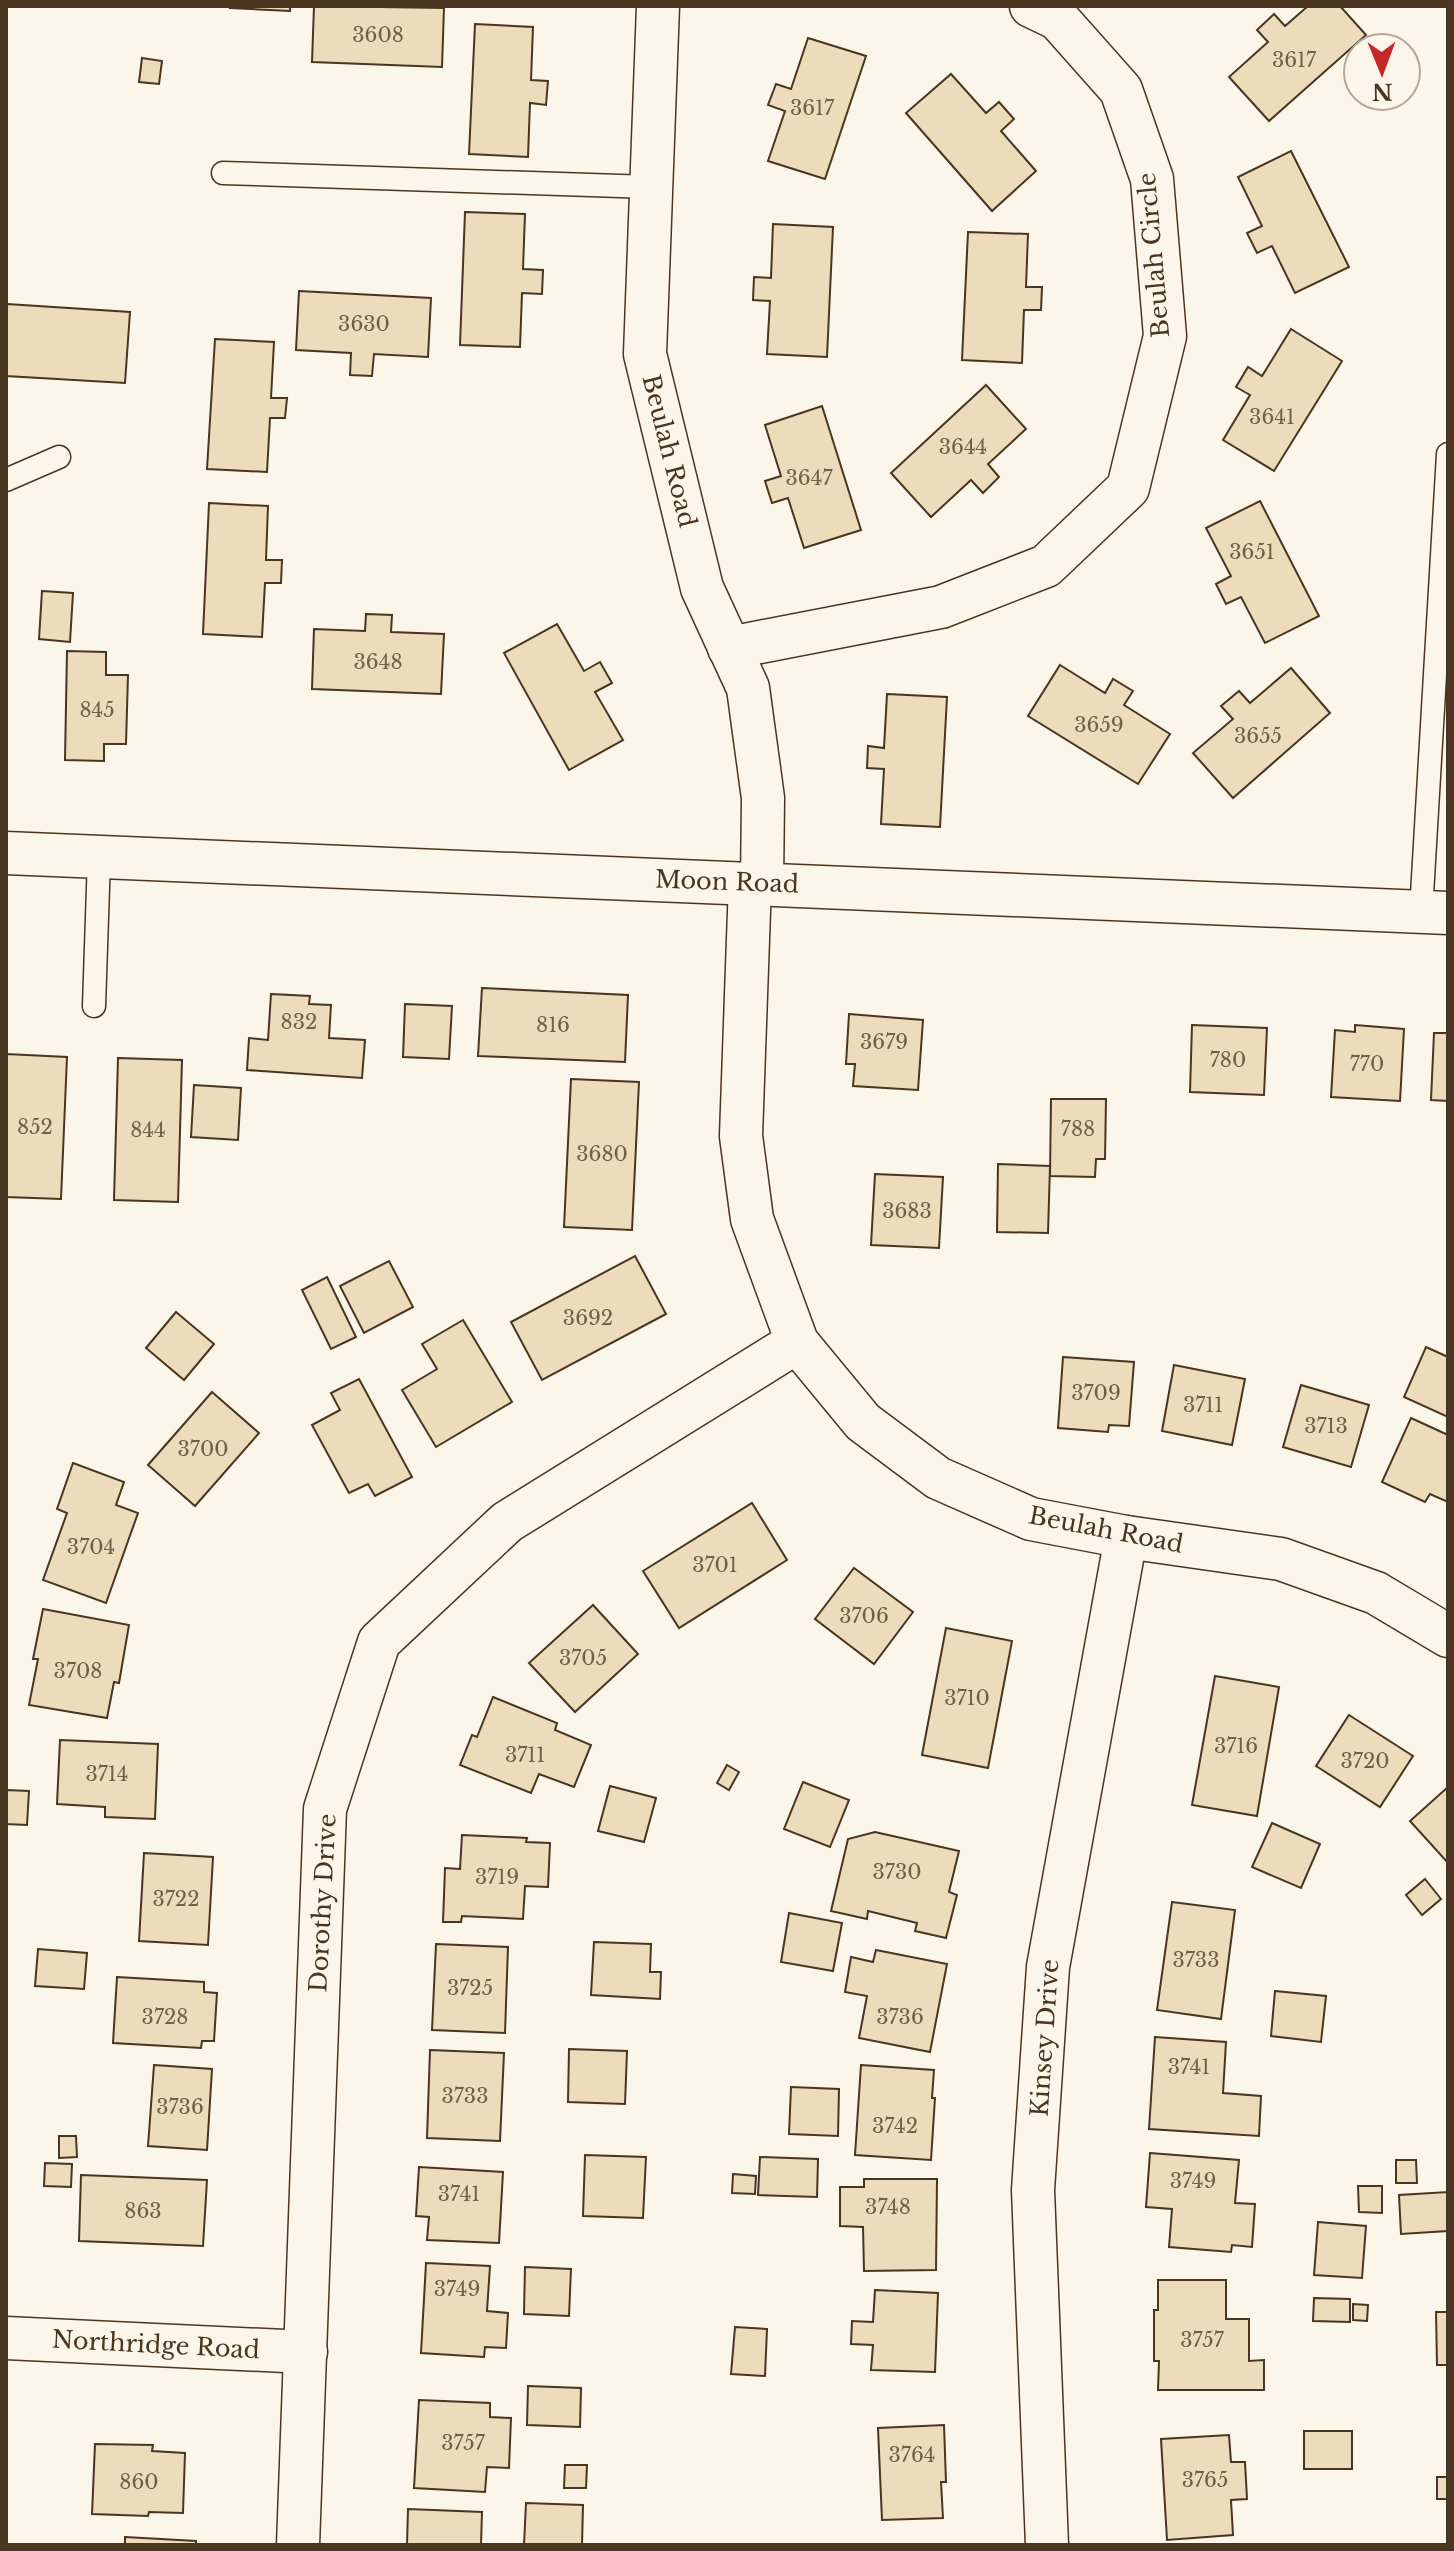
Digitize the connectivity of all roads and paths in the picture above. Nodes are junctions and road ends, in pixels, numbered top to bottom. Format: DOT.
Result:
graph roads {
  1 [pos="658,6"];
  2 [pos="1031,6"];
  3 [pos="223,173"];
  4 [pos="650,187"];
  5 [pos="1448,454"];
  6 [pos="59,457"];
  7 [pos="6,480"];
  8 [pos="729,648"];
  9 [pos="6,853"];
  10 [pos="99,858"];
  11 [pos="756,883"];
  12 [pos="1434,913"];
  13 [pos="94,1006"];
  14 [pos="797,1342"];
  15 [pos="1126,1537"];
  16 [pos="1448,1636"];
  17 [pos="6,2338"];
  18 [pos="306,2352"];
  19 [pos="298,2545"];
  20 [pos="1047,2545"];
  1 -- 4 [label="street, Beulah Road"];
  2 -- 8 [label="street, Beulah Circle"];
  3 -- 4 [label="lane"];
  4 -- 8 [label="street, Beulah Road"];
  5 -- 12 [label="lane"];
  6 -- 7 [label="lane"];
  8 -- 11 [label="street, Beulah Road"];
  9 -- 10 [label="street, Moon Road"];
  10 -- 11 [label="street, Moon Road"];
  10 -- 13 [label="lane"];
  11 -- 12 [label="street, Moon Road"];
  11 -- 14 [label="street, Beulah Road"];
  14 -- 15 [label="street, Beulah Road"];
  14 -- 18 [label="street, Dorothy Drive"];
  15 -- 16 [label="street, Beulah Road"];
  15 -- 20 [label="street, Kinsey Drive"];
  17 -- 18 [label="street, Northridge Road"];
  18 -- 19 [label="street, Dorothy Drive"];
}
